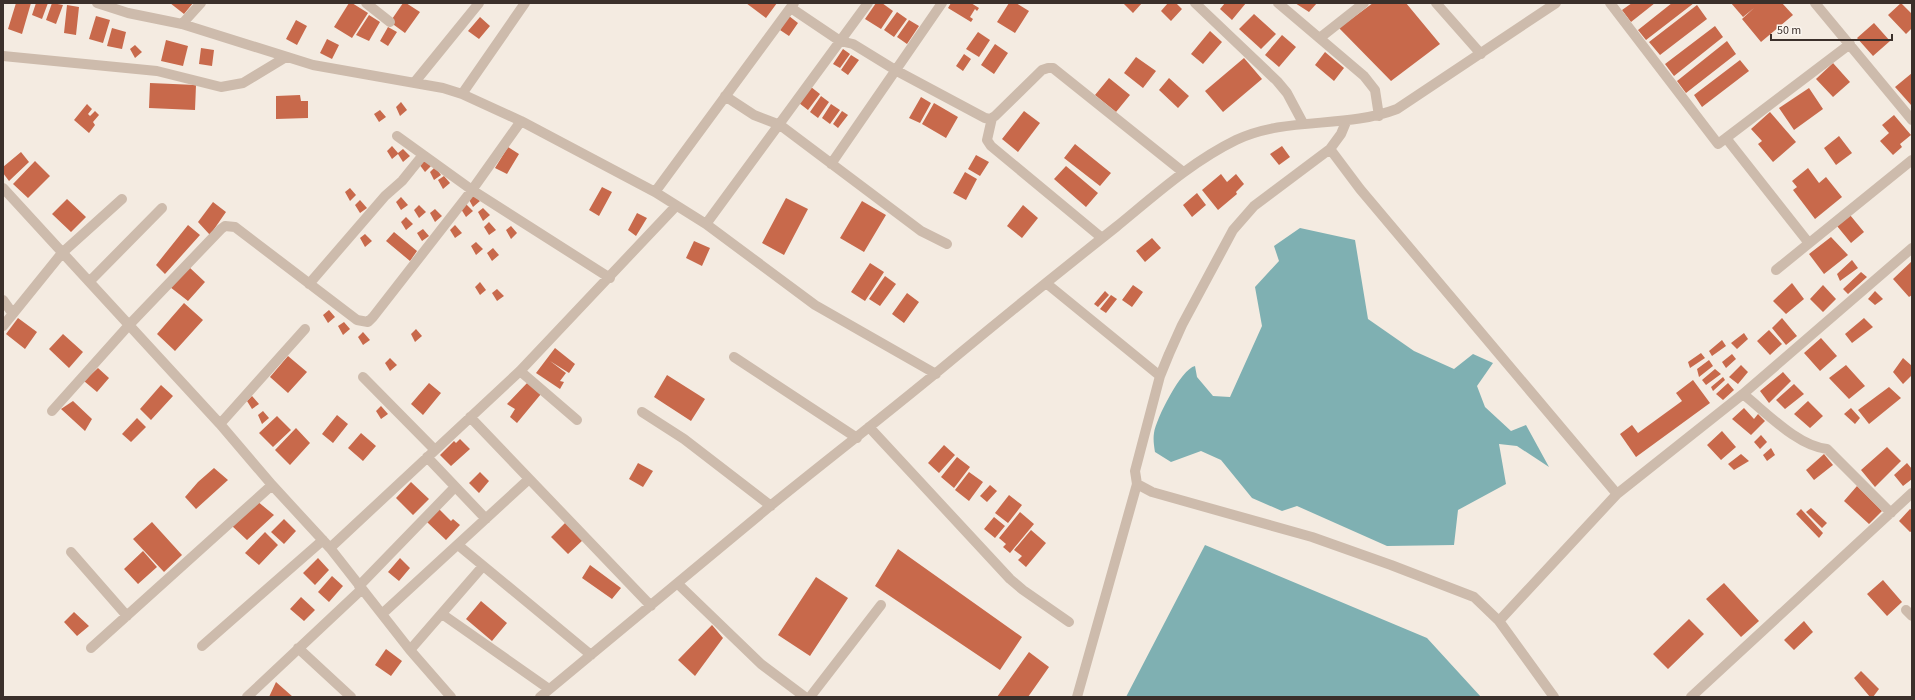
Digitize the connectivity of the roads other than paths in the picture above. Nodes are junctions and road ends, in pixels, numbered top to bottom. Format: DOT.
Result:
graph roads {
  1 [pos="97,3"];
  2 [pos="201,3"];
  3 [pos="366,3"];
  4 [pos="479,3"];
  5 [pos="524,3"];
  6 [pos="868,3"];
  7 [pos="942,3"];
  8 [pos="1195,3"];
  9 [pos="1278,3"];
  10 [pos="1364,3"];
  11 [pos="1436,3"];
  12 [pos="1556,3"];
  13 [pos="1610,3"];
  14 [pos="1815,3"];
  15 [pos="793,6"];
  16 [pos="1540,7"];
  17 [pos="390,22"];
  18 [pos="182,24"];
  19 [pos="1321,37"];
  20 [pos="840,41"];
  21 [pos="1850,44"];
  22 [pos="1481,54"];
  23 [pos="3,56"];
  24 [pos="286,57"];
  25 [pos="896,71"];
  26 [pos="414,83"];
  27 [pos="462,94"];
  28 [pos="725,96"];
  29 [pos="1379,116"];
  30 [pos="992,118"];
  31 [pos="1912,120"];
  32 [pos="521,121"];
  33 [pos="1346,122"];
  34 [pos="1303,123"];
  35 [pos="780,125"];
  36 [pos="397,136"];
  37 [pos="1726,138"];
  38 [pos="1330,149"];
  39 [pos="424,154"];
  40 [pos="1912,160"];
  41 [pos="831,164"];
  42 [pos="1183,172"];
  43 [pos="3,188"];
  44 [pos="472,190"];
  45 [pos="655,192"];
  46 [pos="122,199"];
  47 [pos="676,206"];
  48 [pos="162,208"];
  49 [pos="706,224"];
  50 [pos="1102,238"];
  51 [pos="1808,242"];
  52 [pos="948,244"];
  53 [pos="1912,248"];
  54 [pos="62,253"];
  55 [pos="1776,270"];
  56 [pos="610,278"];
  57 [pos="90,281"];
  58 [pos="1046,283"];
  59 [pos="309,284"];
  60 [pos="3,300"];
  61 [pos="13,314"];
  62 [pos="129,325"];
  63 [pos="3,326"];
  64 [pos="305,329"];
  65 [pos="734,357"];
  66 [pos="520,371"];
  67 [pos="936,374"];
  68 [pos="1160,376"];
  69 [pos="363,377"];
  70 [pos="1743,394"];
  71 [pos="52,411"];
  72 [pos="642,412"];
  73 [pos="470,418"];
  74 [pos="577,420"];
  75 [pos="220,424"];
  76 [pos="869,428"];
  77 [pos="857,438"];
  78 [pos="435,450"];
  79 [pos="427,457"];
  80 [pos="529,479"];
  81 [pos="1137,484"];
  82 [pos="272,485"];
  83 [pos="456,487"];
  84 [pos="1912,493"];
  85 [pos="1617,494"];
  86 [pos="771,506"];
  87 [pos="1891,513"];
  88 [pos="486,519"];
  89 [pos="323,540"];
  90 [pos="458,545"];
  91 [pos="330,548"];
  92 [pos="72,552"];
  93 [pos="483,566"];
  94 [pos="678,584"];
  95 [pos="360,588"];
  96 [pos="881,605"];
  97 [pos="651,606"];
  98 [pos="382,614"];
  99 [pos="442,614"];
  100 [pos="127,616"];
  101 [pos="1499,621"];
  102 [pos="1069,622"];
  103 [pos="202,646"];
  104 [pos="91,648"];
  105 [pos="298,648"];
  106 [pos="410,650"];
  107 [pos="591,655"];
  108 [pos="549,689"];
  109 [pos="247,697"];
  110 [pos="351,697"];
  111 [pos="451,697"];
  112 [pos="540,697"];
  113 [pos="805,697"];
  114 [pos="810,697"];
  115 [pos="1077,697"];
  116 [pos="1554,697"];
  117 [pos="1691,697"];
  1 -- 18 [label="street"];
  2 -- 18 [label="street"];
  3 -- 17 [label="street"];
  4 -- 26 [label="street"];
  5 -- 27 [label="street"];
  6 -- 20 [label="street"];
  7 -- 25 [label="street"];
  8 -- 34 [label="street"];
  9 -- 19 [label="street"];
  10 -- 19 [label="street"];
  11 -- 22 [label="street"];
  12 -- 16 [label="street"];
  13 -- 37 [label="street"];
  14 -- 21 [label="street"];
  15 -- 20 [label="street"];
  15 -- 28 [label="street"];
  16 -- 22 [label="street"];
  18 -- 24 [label="street"];
  19 -- 29 [label="street"];
  20 -- 25 [label="street"];
  20 -- 35 [label="street"];
  21 -- 31 [label="street"];
  21 -- 37 [label="street"];
  22 -- 29 [label="street"];
  23 -- 24 [label="street"];
  24 -- 26 [label="street"];
  25 -- 30 [label="street"];
  25 -- 41 [label="street"];
  26 -- 27 [label="street"];
  27 -- 32 [label="street"];
  28 -- 35 [label="street"];
  28 -- 45 [label="street"];
  29 -- 33 [label="street"];
  30 -- 42 [label="street"];
  30 -- 50 [label="street"];
  32 -- 44 [label="street"];
  32 -- 45 [label="street"];
  33 -- 34 [label="street"];
  33 -- 38 [label="street"];
  34 -- 42 [label="street"];
  35 -- 41 [label="street"];
  35 -- 49 [label="street"];
  36 -- 39 [label="street"];
  37 -- 51 [label="street"];
  38 -- 68 [label="street"];
  38 -- 85 [label="street"];
  39 -- 44 [label="street"];
  39 -- 59 [label="street"];
  40 -- 51 [label="street"];
  41 -- 52 [label="street"];
  42 -- 50 [label="street"];
  43 -- 54 [label="street"];
  44 -- 56 [label="street"];
  44 -- 59 [label="street"];
  45 -- 47 [label="street"];
  46 -- 54 [label="street"];
  47 -- 49 [label="street"];
  47 -- 56 [label="street"];
  48 -- 57 [label="street"];
  49 -- 67 [label="street"];
  50 -- 58 [label="street"];
  51 -- 55 [label="street"];
  53 -- 70 [label="street"];
  54 -- 57 [label="street"];
  54 -- 61 [label="street"];
  56 -- 66 [label="street"];
  57 -- 62 [label="street"];
  58 -- 67 [label="street"];
  58 -- 68 [label="street"];
  59 -- 62 [label="street"];
  60 -- 61 [label="street"];
  61 -- 63 [label="street"];
  62 -- 71 [label="street"];
  62 -- 75 [label="street"];
  64 -- 75 [label="street"];
  65 -- 77 [label="street"];
  66 -- 73 [label="street"];
  66 -- 74 [label="street"];
  67 -- 76 [label="street"];
  68 -- 81 [label="street"];
  69 -- 78 [label="street"];
  70 -- 85 [label="street"];
  70 -- 87 [label="street"];
  72 -- 86 [label="street"];
  73 -- 78 [label="street"];
  73 -- 80 [label="street"];
  75 -- 82 [label="street"];
  76 -- 77 [label="street"];
  76 -- 102 [label="street"];
  77 -- 86 [label="street"];
  78 -- 79 [label="street"];
  79 -- 83 [label="street"];
  79 -- 91 [label="street"];
  80 -- 88 [label="street"];
  80 -- 97 [label="street"];
  81 -- 101 [label="street"];
  81 -- 115 [label="street"];
  82 -- 89 [label="street"];
  82 -- 100 [label="street"];
  83 -- 88 [label="street"];
  83 -- 95 [label="street"];
  84 -- 87 [label="street"];
  85 -- 101 [label="street"];
  86 -- 94 [label="street"];
  87 -- 117 [label="street"];
  88 -- 90 [label="street"];
  89 -- 91 [label="street"];
  89 -- 103 [label="street"];
  90 -- 93 [label="street"];
  90 -- 98 [label="street"];
  91 -- 95 [label="street"];
  92 -- 100 [label="street"];
  93 -- 99 [label="street"];
  93 -- 107 [label="street"];
  94 -- 97 [label="street"];
  94 -- 113 [label="street"];
  95 -- 98 [label="street"];
  95 -- 105 [label="street"];
  96 -- 114 [label="street"];
  97 -- 107 [label="street"];
  98 -- 106 [label="street"];
  99 -- 106 [label="street"];
  99 -- 108 [label="street"];
  100 -- 104 [label="street"];
  101 -- 116 [label="street"];
  105 -- 109 [label="street"];
  105 -- 110 [label="street"];
  106 -- 111 [label="street"];
  107 -- 108 [label="street"];
  108 -- 112 [label="street"];
}
